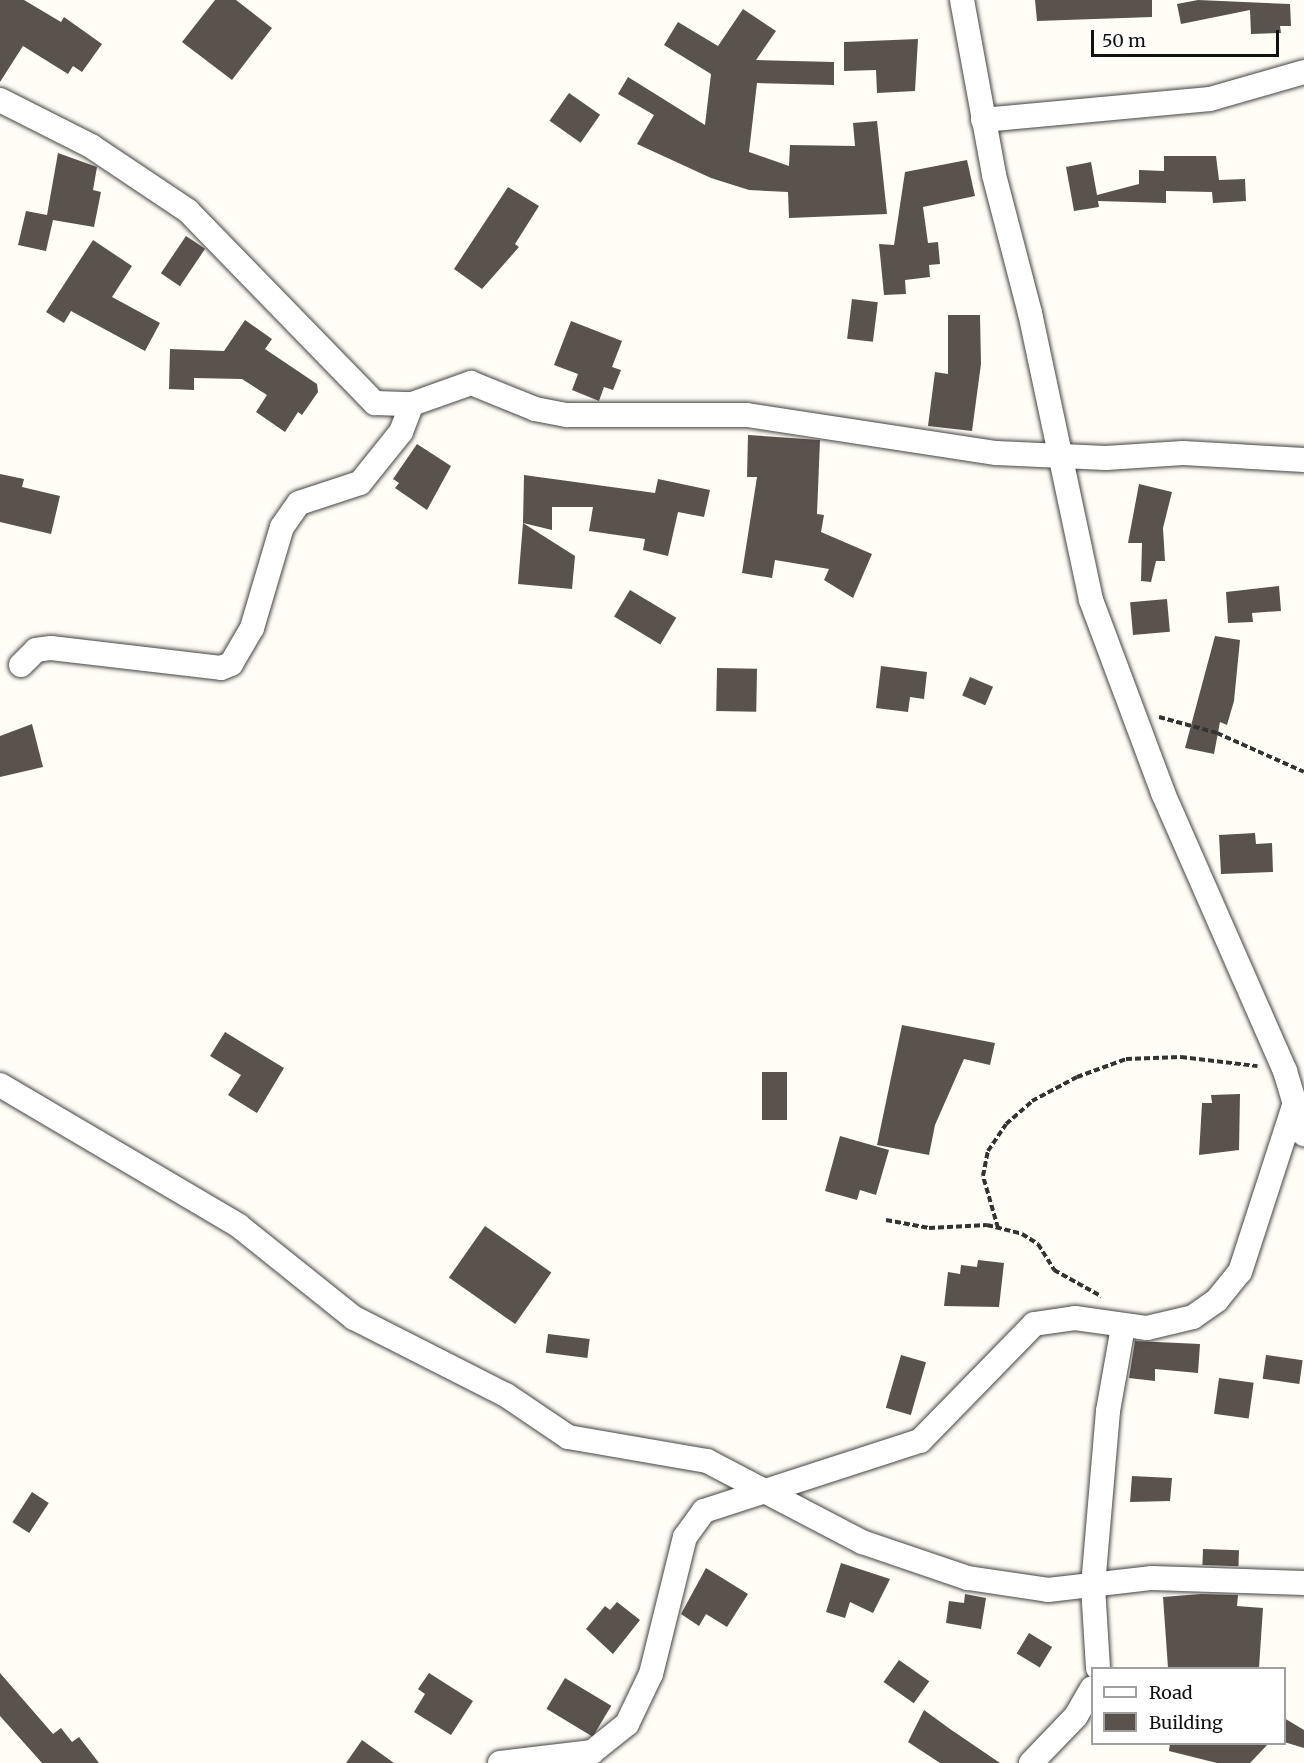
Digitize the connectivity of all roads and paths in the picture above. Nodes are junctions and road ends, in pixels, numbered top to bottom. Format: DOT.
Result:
graph roads {
  1 [pos="962,0"];
  2 [pos="1304,72"];
  3 [pos="0,100"];
  4 [pos="983,120"];
  5 [pos="412,404"];
  6 [pos="1061,457"];
  7 [pos="1304,460"];
  8 [pos="21,665"];
  9 [pos="1129,710"];
  10 [pos="1304,772"];
  11 [pos="0,1085"];
  12 [pos="1293,1089"];
  13 [pos="1304,1134"];
  14 [pos="886,1220"];
  15 [pos="998,1228"];
  16 [pos="1106,1298"];
  17 [pos="1123,1327"];
  18 [pos="771,1491"];
  19 [pos="1304,1583"];
  20 [pos="1093,1586"];
  21 [pos="1098,1667"];
  22 [pos="1091,1690"];
  23 [pos="590,1757"];
  24 [pos="500,1763"];
  25 [pos="1031,1763"];
  1 -- 4 [label="street"];
  2 -- 4 [label="street"];
  3 -- 5 [label="street"];
  4 -- 6 [label="street"];
  5 -- 6 [label="street"];
  5 -- 8 [label="street"];
  6 -- 7 [label="street"];
  6 -- 9 [label="street"];
  9 -- 10 [label="path"];
  9 -- 12 [label="street"];
  11 -- 18 [label="street"];
  12 -- 13 [label="street"];
  12 -- 15 [label="path"];
  12 -- 17 [label="street"];
  14 -- 15 [label="path"];
  15 -- 16 [label="path"];
  17 -- 18 [label="street"];
  17 -- 20 [label="street"];
  18 -- 20 [label="street"];
  18 -- 23 [label="street"];
  19 -- 20 [label="street"];
  20 -- 21 [label="street"];
  22 -- 25 [label="street"];
  23 -- 24 [label="street"];
}
